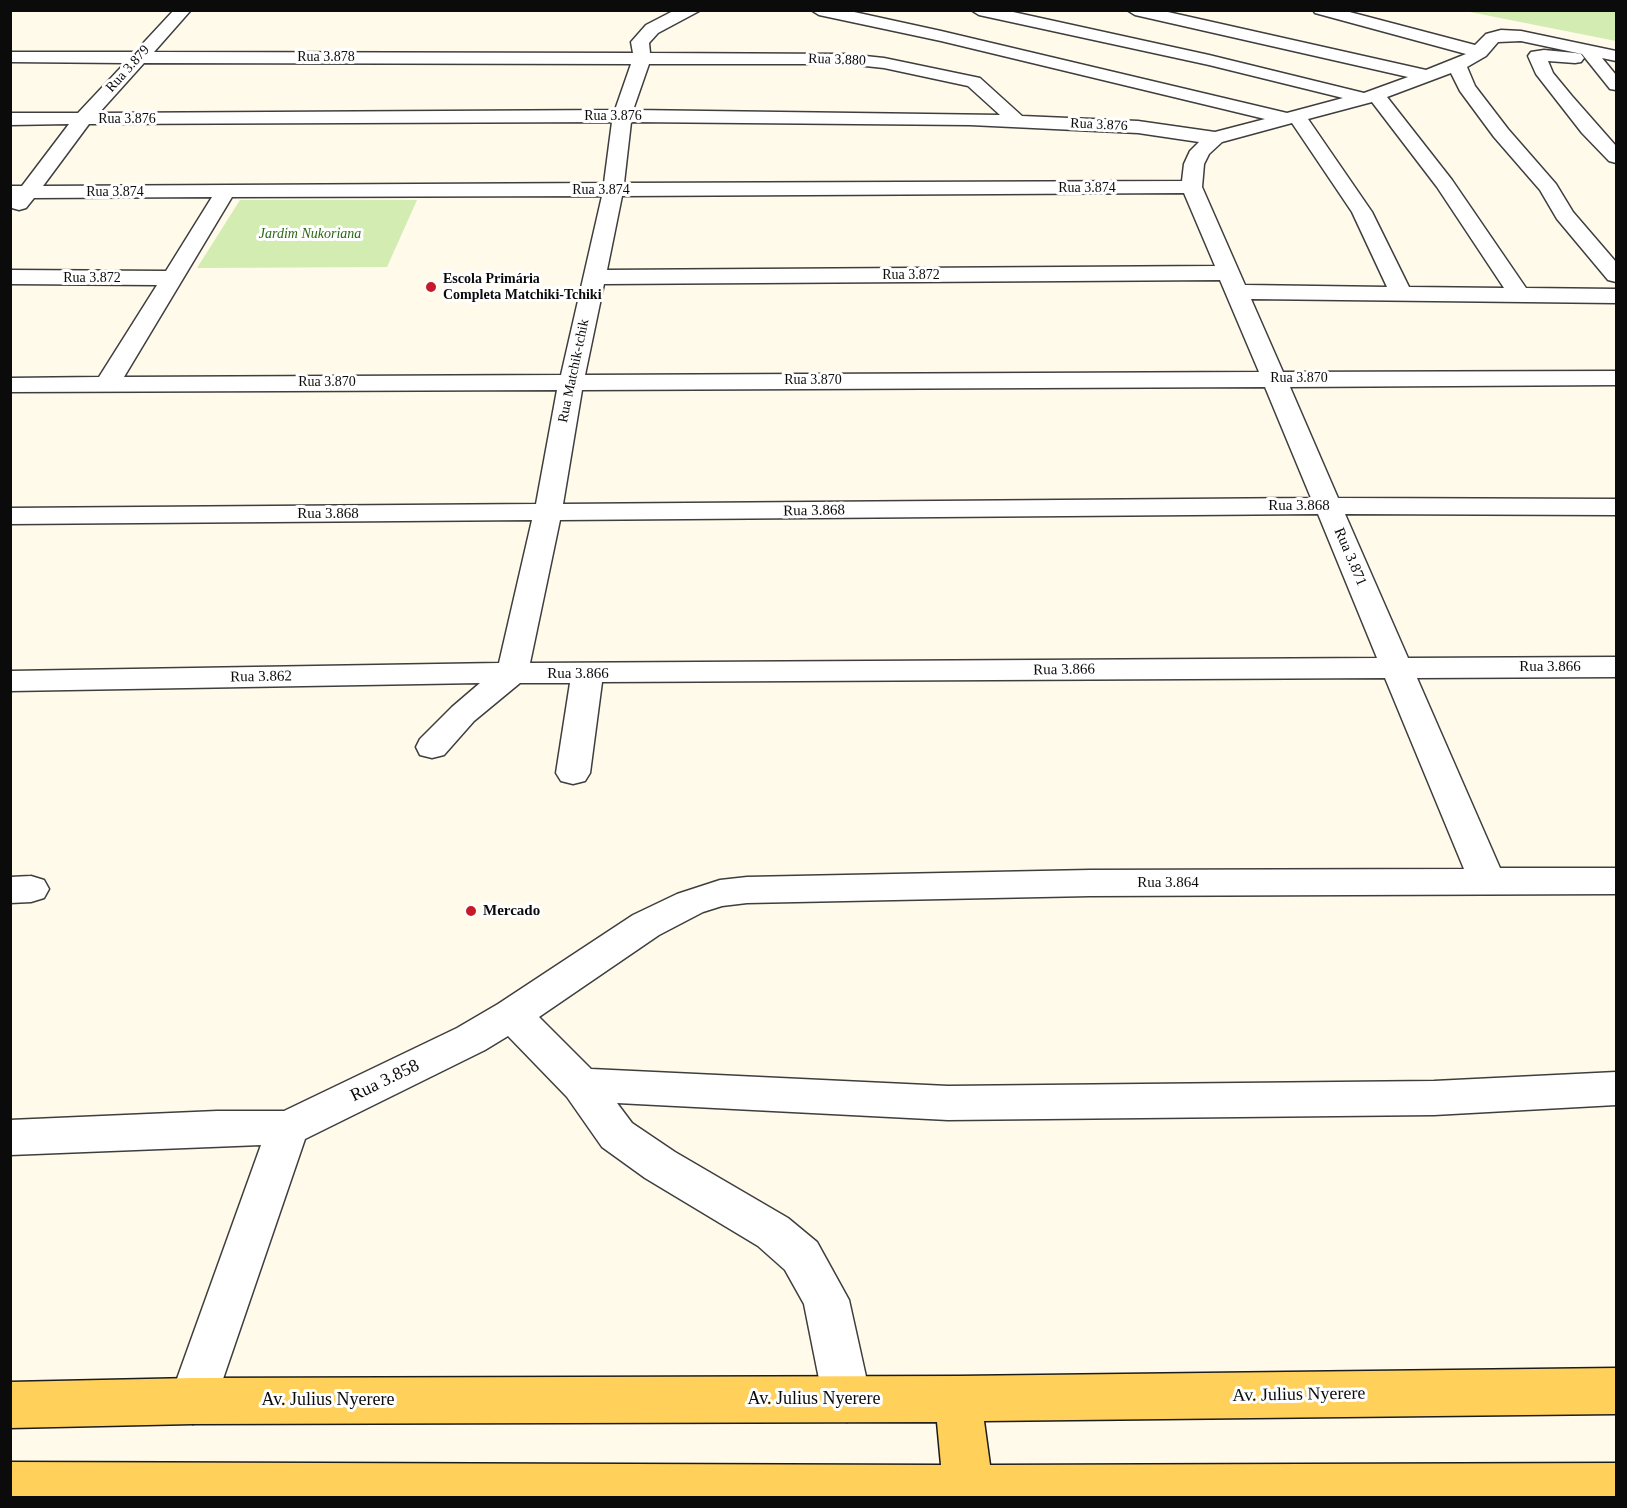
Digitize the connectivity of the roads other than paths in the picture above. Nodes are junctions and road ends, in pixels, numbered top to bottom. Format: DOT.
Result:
graph roads {
  1 [pos="183,10"];
  2 [pos="654,10"];
  3 [pos="693,10"];
  4 [pos="819,10"];
  5 [pos="979,10"];
  6 [pos="1135,10"];
  7 [pos="1321,10"];
  8 [pos="674,16"];
  9 [pos="1480,52"];
  10 [pos="1592,56"];
  11 [pos="1617,56"];
  12 [pos="10,57"];
  13 [pos="138,57"];
  14 [pos="642,57"];
  15 [pos="1457,66"];
  16 [pos="1427,76"];
  17 [pos="1617,85"];
  18 [pos="1369,96"];
  19 [pos="622,116"];
  20 [pos="1291,117"];
  21 [pos="10,119"];
  22 [pos="83,119"];
  23 [pos="1016,120"];
  24 [pos="1215,138"];
  25 [pos="1617,157"];
  26 [pos="1193,176"];
  27 [pos="613,190"];
  28 [pos="226,191"];
  29 [pos="19,192"];
  30 [pos="10,214"];
  31 [pos="1617,275"];
  32 [pos="10,277"];
  33 [pos="594,277"];
  34 [pos="173,278"];
  35 [pos="1232,282"];
  36 [pos="1401,293"];
  37 [pos="1519,294"];
  38 [pos="1617,296"];
  39 [pos="1273,378"];
  40 [pos="1617,378"];
  41 [pos="572,381"];
  42 [pos="108,383"];
  43 [pos="10,385"];
  44 [pos="1328,506"];
  45 [pos="1617,507"];
  46 [pos="548,513"];
  47 [pos="10,516"];
  48 [pos="1396,667"];
  49 [pos="1617,667"];
  50 [pos="512,674"];
  51 [pos="586,674"];
  52 [pos="10,681"];
  53 [pos="432,747"];
  54 [pos="573,773"];
  55 [pos="1617,881"];
  56 [pos="1488,882"];
  57 [pos="720,893"];
  58 [pos="512,1015"];
  59 [pos="581,1085"];
  60 [pos="1617,1089"];
  61 [pos="288,1128"];
  62 [pos="10,1138"];
  63 [pos="1617,1391"];
  64 [pos="847,1399"];
  65 [pos="957,1399"];
  66 [pos="193,1401"];
  67 [pos="10,1405"];
  68 [pos="10,1487"];
  69 [pos="1617,1488"];
  70 [pos="968,1490"];
  1 -- 13 [label="street, Rua 3.879"];
  2 -- 8 [label="street"];
  3 -- 8 [label="street"];
  4 -- 20 [label="street"];
  5 -- 18 [label="street"];
  6 -- 16 [label="street"];
  7 -- 9 [label="street"];
  8 -- 14 [label="street, Rua Matchik-tchik"];
  9 -- 10 [label="street"];
  9 -- 15 [label="street"];
  10 -- 11 [label="street"];
  10 -- 17 [label="street"];
  10 -- 25 [label="street"];
  12 -- 13 [label="street, Rua 3.878"];
  13 -- 14 [label="street, Rua 3.878"];
  13 -- 22 [label="street, Rua 3.879"];
  14 -- 19 [label="street, Rua Matchik-tchik"];
  14 -- 23 [label="street, Rua 3.880"];
  15 -- 16 [label="street"];
  15 -- 31 [label="street"];
  16 -- 18 [label="street"];
  18 -- 20 [label="street"];
  18 -- 37 [label="street"];
  19 -- 22 [label="street, Rua 3.876"];
  19 -- 23 [label="street, Rua 3.876"];
  19 -- 27 [label="street, Rua Matchik-tchik"];
  20 -- 24 [label="street"];
  20 -- 36 [label="street"];
  21 -- 22 [label="street, Rua 3.876"];
  22 -- 29 [label="street, Rua 3.879"];
  23 -- 24 [label="street, Rua 3.876"];
  24 -- 26 [label="street"];
  26 -- 27 [label="street, Rua 3.874"];
  26 -- 35 [label="street, Rua 3.871"];
  27 -- 28 [label="street, Rua 3.874"];
  27 -- 33 [label="street, Rua Matchik-tchik"];
  28 -- 29 [label="street, Rua 3.874"];
  28 -- 34 [label="street"];
  29 -- 30 [label="street, Rua 3.879"];
  32 -- 34 [label="street, Rua 3.872"];
  33 -- 35 [label="street, Rua 3.872"];
  33 -- 41 [label="street, Rua Matchik-tchik"];
  34 -- 42 [label="street"];
  35 -- 36 [label="street, Rua 3.872"];
  35 -- 39 [label="street, Rua 3.871"];
  36 -- 37 [label="street, Rua 3.872"];
  37 -- 38 [label="street, Rua 3.872"];
  39 -- 40 [label="street, Rua 3.870"];
  39 -- 41 [label="street, Rua 3.870"];
  39 -- 44 [label="street, Rua 3.871"];
  41 -- 42 [label="street, Rua 3.870"];
  41 -- 46 [label="street, Rua Matchik-tchik"];
  42 -- 43 [label="street, Rua 3.870"];
  44 -- 45 [label="street, Rua 3.868"];
  44 -- 46 [label="street, Rua 3.868"];
  44 -- 48 [label="street, Rua 3.871"];
  46 -- 47 [label="street, Rua 3.868"];
  46 -- 50 [label="street, Rua Matchik-tchik"];
  48 -- 49 [label="street, Rua 3.866"];
  48 -- 51 [label="street, Rua 3.866"];
  48 -- 56 [label="street, Rua 3.871"];
  50 -- 51 [label="street, Rua 3.866"];
  50 -- 52 [label="street, Rua 3.862"];
  50 -- 53 [label="street"];
  51 -- 54 [label="street"];
  55 -- 56 [label="street, Rua 3.864"];
  56 -- 57 [label="street, Rua 3.864"];
  57 -- 58 [label="street, Rua 3.858"];
  58 -- 59 [label="street"];
  58 -- 61 [label="street, Rua 3.858"];
  59 -- 60 [label="street"];
  59 -- 64 [label="street"];
  61 -- 62 [label="street, Rua 3.858"];
  61 -- 66 [label="street"];
  63 -- 65 [label="main road, Av. Julius Nyerere"];
  64 -- 65 [label="main road, Av. Julius Nyerere"];
  64 -- 66 [label="main road, Av. Julius Nyerere"];
  65 -- 70 [label="main road"];
  66 -- 67 [label="main road, Av. Julius Nyerere"];
  68 -- 70 [label="main road"];
  69 -- 70 [label="main road"];
}
